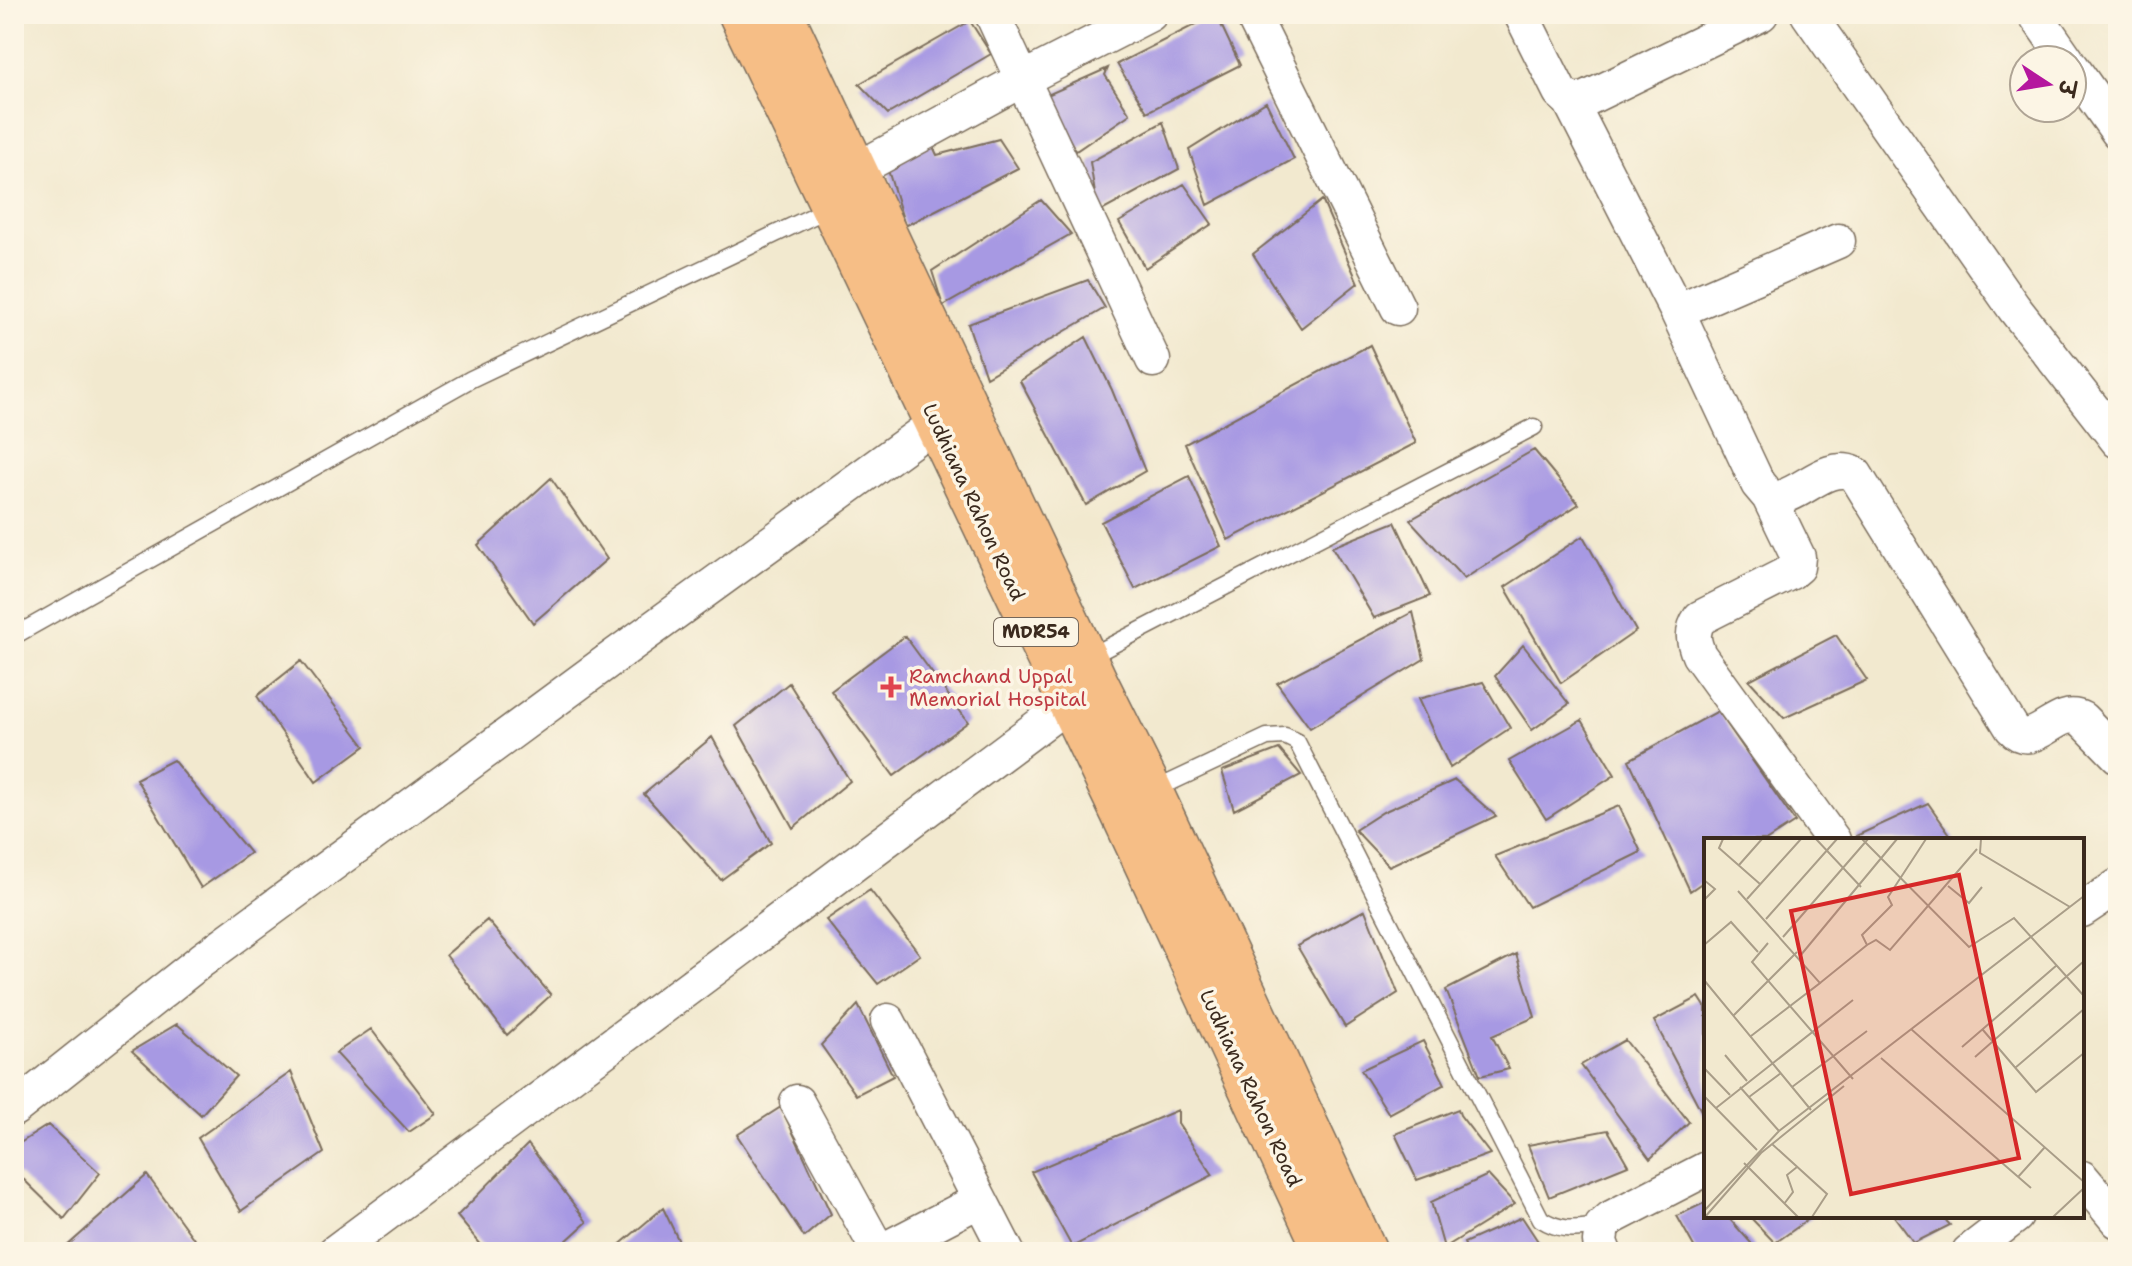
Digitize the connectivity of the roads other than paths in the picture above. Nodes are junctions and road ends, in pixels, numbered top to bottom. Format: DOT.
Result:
graph roads {
  1 [pos="741,14"];
  2 [pos="781,14"];
  3 [pos="992,14"];
  4 [pos="1150,14"];
  5 [pos="1252,14"];
  6 [pos="1521,14"];
  7 [pos="1761,14"];
  8 [pos="1808,14"];
  9 [pos="2035,14"];
  10 [pos="2056,44"];
  11 [pos="1023,79"];
  12 [pos="2088,90"];
  13 [pos="1570,101"];
  14 [pos="2118,132"];
  15 [pos="837,188"];
  16 [pos="1838,241"];
  17 [pos="1398,308"];
  18 [pos="1677,311"];
  19 [pos="1153,360"];
  20 [pos="936,423"];
  21 [pos="1534,427"];
  22 [pos="2118,441"];
  23 [pos="1769,497"];
  24 [pos="14,636"];
  25 [pos="1083,682"];
  26 [pos="2118,756"];
  27 [pos="1150,791"];
  28 [pos="1832,838"];
  29 [pos="2118,886"];
  30 [pos="2084,909"];
  31 [pos="888,1021"];
  32 [pos="797,1102"];
  33 [pos="14,1109"];
  34 [pos="1704,1170"];
  35 [pos="2084,1180"];
  36 [pos="980,1200"];
  37 [pos="2013,1218"];
  38 [pos="2118,1221"];
  39 [pos="1603,1239"];
  40 [pos="335,1252"];
  41 [pos="880,1252"];
  42 [pos="1007,1252"];
  43 [pos="1327,1252"];
  44 [pos="1365,1252"];
  45 [pos="1969,1252"];
  1 -- 15 [label="main road, Ludhiana Rahon Road / MDR54"];
  2 -- 15 [label="main road, Ludhiana Rahon Road / MDR54"];
  3 -- 11 [label="street"];
  4 -- 11 [label="street"];
  5 -- 17 [label="street"];
  6 -- 13 [label="street"];
  7 -- 13 [label="street"];
  8 -- 22 [label="street"];
  9 -- 10 [label="street"];
  11 -- 15 [label="street"];
  11 -- 19 [label="street"];
  12 -- 14 [label="street"];
  13 -- 18 [label="street"];
  15 -- 20 [label="main road, Ludhiana Rahon Road / MDR54"];
  15 -- 24 [label="lane"];
  15 -- 25 [label="main road, Ludhiana Rahon Road / MDR54"];
  16 -- 18 [label="street"];
  18 -- 23 [label="street"];
  20 -- 25 [label="main road, Ludhiana Rahon Road / MDR54"];
  20 -- 33 [label="street"];
  21 -- 25 [label="lane"];
  23 -- 26 [label="street"];
  23 -- 28 [label="street"];
  25 -- 27 [label="main road, Ludhiana Rahon Road / MDR54"];
  25 -- 40 [label="street"];
  25 -- 43 [label="main road, Ludhiana Rahon Road / MDR54"];
  27 -- 39 [label="lane"];
  27 -- 44 [label="main road, Ludhiana Rahon Road / MDR54"];
  29 -- 30 [label="street"];
  31 -- 36 [label="street"];
  32 -- 41 [label="street"];
  34 -- 39 [label="street"];
  35 -- 38 [label="street"];
  36 -- 41 [label="street"];
  36 -- 42 [label="street"];
  37 -- 45 [label="street"];
}
